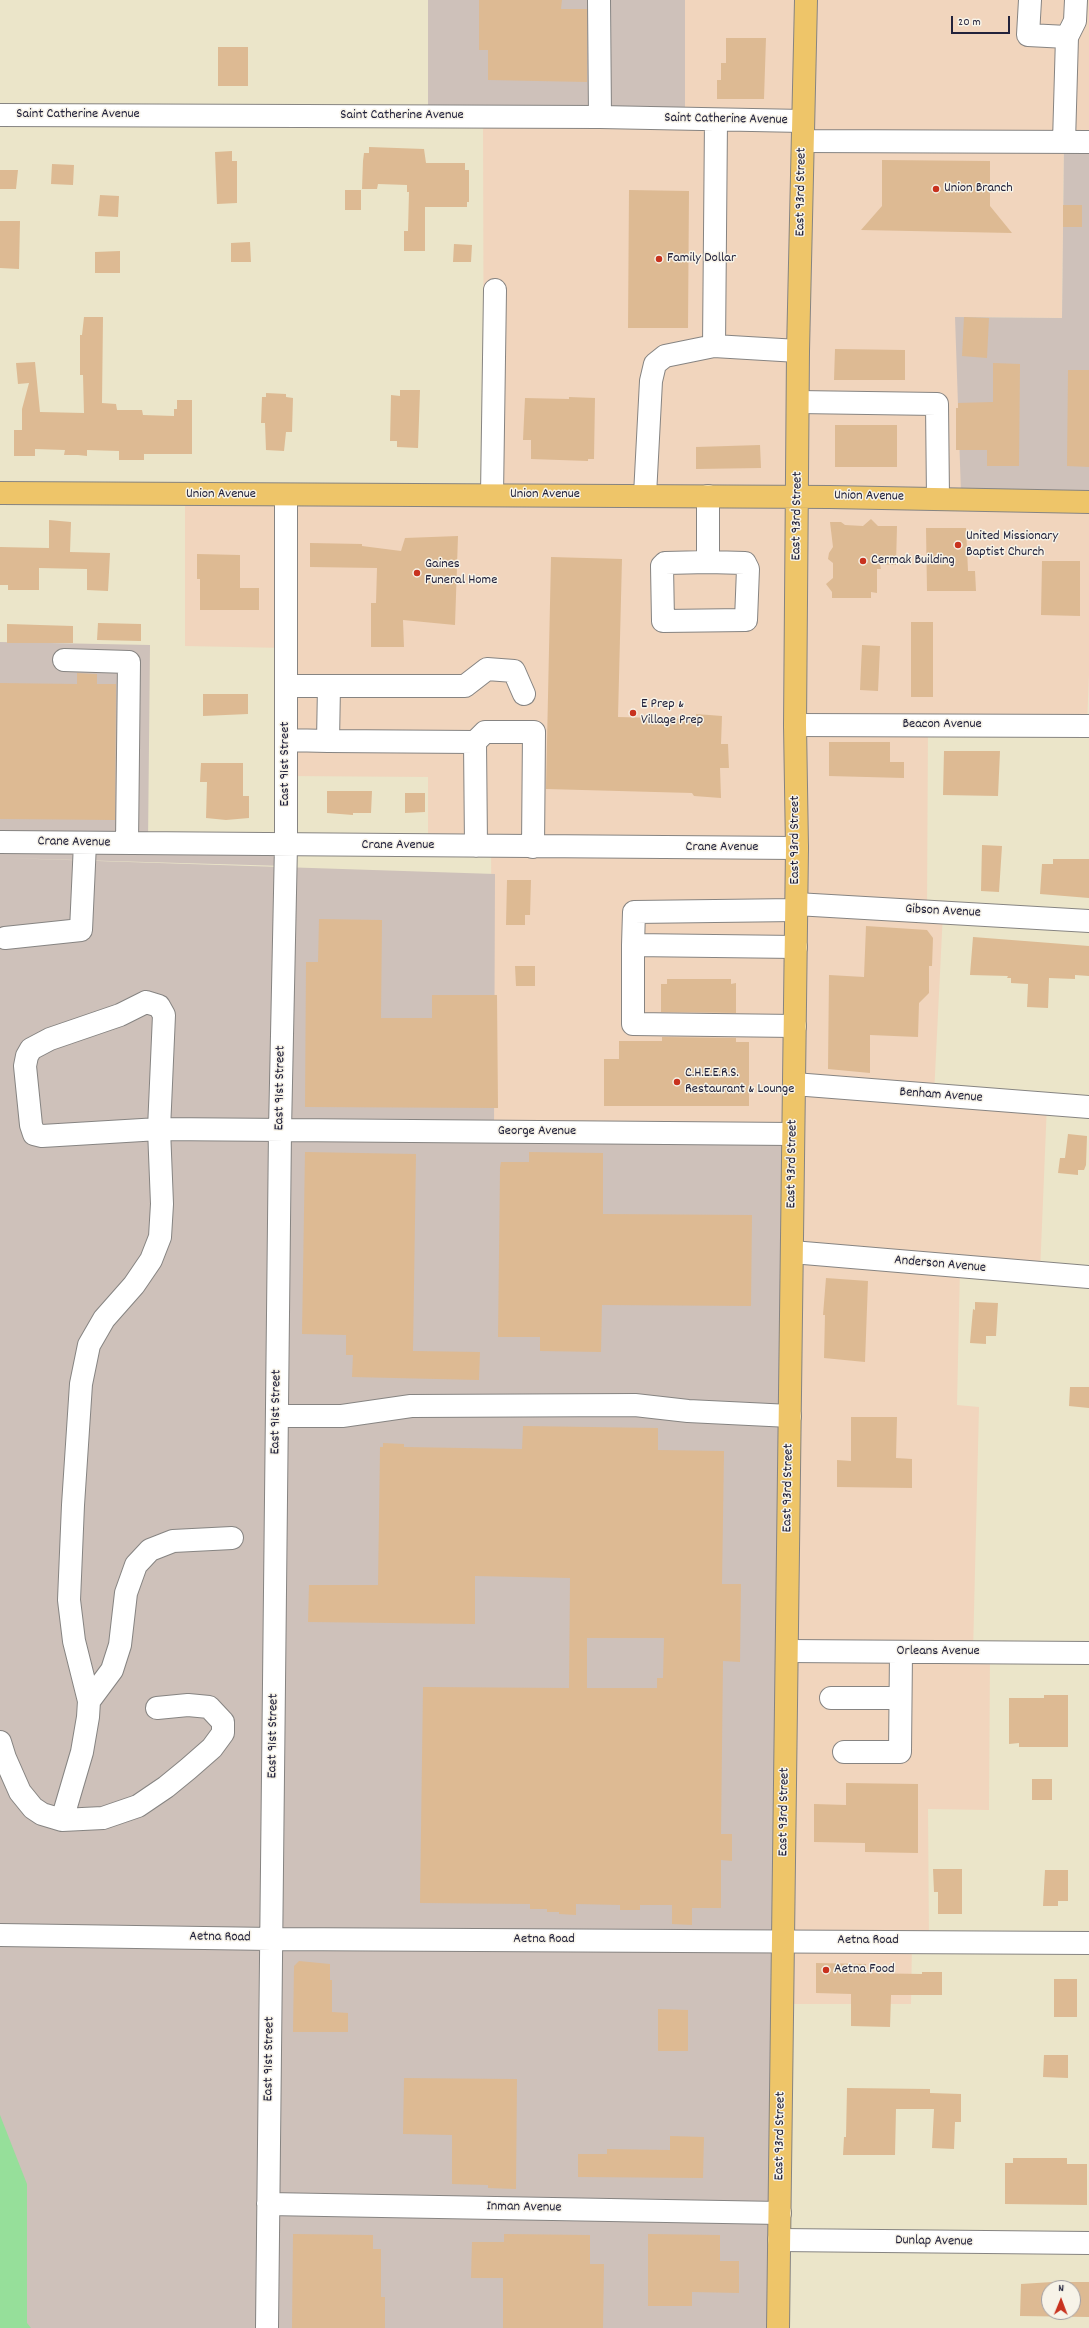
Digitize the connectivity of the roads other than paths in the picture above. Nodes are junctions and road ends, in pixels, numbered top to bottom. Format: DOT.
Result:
graph roads {
  1 [pos="599,0"];
  2 [pos="806,0"];
  3 [pos="1030,0"];
  4 [pos="1076,0"];
  5 [pos="1067,37"];
  6 [pos="0,115"];
  7 [pos="600,117"];
  8 [pos="716,120"];
  9 [pos="803,131"];
  10 [pos="1064,142"];
  11 [pos="1089,142"];
  12 [pos="495,290"];
  13 [pos="714,346"];
  14 [pos="798,351"];
  15 [pos="798,402"];
  16 [pos="0,493"];
  17 [pos="286,495"];
  18 [pos="492,495"];
  19 [pos="645,495"];
  20 [pos="708,496"];
  21 [pos="798,497"];
  22 [pos="938,498"];
  23 [pos="1089,502"];
  24 [pos="708,562"];
  25 [pos="64,660"];
  26 [pos="286,686"];
  27 [pos="329,686"];
  28 [pos="524,694"];
  29 [pos="795,725"];
  30 [pos="1089,726"];
  31 [pos="286,740"];
  32 [pos="328,741"];
  33 [pos="475,742"];
  34 [pos="0,842"];
  35 [pos="85,843"];
  36 [pos="127,843"];
  37 [pos="286,845"];
  38 [pos="476,846"];
  39 [pos="533,847"];
  40 [pos="797,848"];
  41 [pos="796,907"];
  42 [pos="1089,921"];
  43 [pos="5,938"];
  44 [pos="634,945"];
  45 [pos="796,947"];
  46 [pos="795,1026"];
  47 [pos="794,1084"];
  48 [pos="1089,1107"];
  49 [pos="159,1129"];
  50 [pos="280,1130"];
  51 [pos="793,1134"];
  52 [pos="792,1252"];
  53 [pos="1089,1277"];
  54 [pos="277,1416"];
  55 [pos="790,1416"];
  56 [pos="232,1538"];
  57 [pos="787,1651"];
  58 [pos="901,1652"];
  59 [pos="1089,1653"];
  60 [pos="832,1698"];
  61 [pos="900,1698"];
  62 [pos="88,1701"];
  63 [pos="157,1708"];
  64 [pos="0,1742"];
  65 [pos="844,1752"];
  66 [pos="62,1820"];
  67 [pos="0,1935"];
  68 [pos="272,1939"];
  69 [pos="783,1940"];
  70 [pos="1089,1942"];
  71 [pos="268,2204"];
  72 [pos="780,2213"];
  73 [pos="779,2240"];
  74 [pos="1089,2243"];
  75 [pos="267,2328"];
  76 [pos="778,2328"];
  1 -- 7 [label="street"];
  2 -- 9 [label="main road, East 93rd Street"];
  3 -- 5 [label="street"];
  4 -- 5 [label="street"];
  5 -- 10 [label="street"];
  6 -- 7 [label="street, Saint Catherine Avenue"];
  7 -- 8 [label="street, Saint Catherine Avenue"];
  8 -- 9 [label="street, Saint Catherine Avenue"];
  8 -- 13 [label="street"];
  9 -- 10 [label="street, Saint Catherine Avenue"];
  9 -- 14 [label="main road, East 93rd Street"];
  10 -- 11 [label="street, Saint Catherine Avenue"];
  12 -- 18 [label="street"];
  13 -- 14 [label="street"];
  13 -- 19 [label="street"];
  14 -- 15 [label="main road, East 93rd Street"];
  15 -- 21 [label="main road, East 93rd Street"];
  15 -- 22 [label="street"];
  16 -- 17 [label="main road, Union Avenue"];
  17 -- 18 [label="main road, Union Avenue"];
  17 -- 26 [label="street, East 91st Street"];
  18 -- 19 [label="main road, Union Avenue"];
  19 -- 20 [label="main road, Union Avenue"];
  20 -- 21 [label="main road, Union Avenue"];
  20 -- 24 [label="street"];
  21 -- 22 [label="main road, Union Avenue"];
  21 -- 29 [label="main road, East 93rd Street"];
  22 -- 23 [label="main road, Union Avenue"];
  24 -- 24 [label="street"];
  25 -- 36 [label="street"];
  26 -- 27 [label="street"];
  26 -- 31 [label="street, East 91st Street"];
  27 -- 28 [label="street"];
  27 -- 32 [label="street"];
  29 -- 30 [label="street, Beacon Avenue"];
  29 -- 40 [label="main road, East 93rd Street"];
  31 -- 32 [label="street"];
  31 -- 37 [label="street, East 91st Street"];
  32 -- 33 [label="street"];
  33 -- 38 [label="street"];
  33 -- 39 [label="street"];
  34 -- 35 [label="street, Crane Avenue"];
  35 -- 36 [label="street, Crane Avenue"];
  35 -- 43 [label="street"];
  36 -- 37 [label="street, Crane Avenue"];
  37 -- 38 [label="street, Crane Avenue"];
  37 -- 50 [label="street, East 91st Street"];
  38 -- 39 [label="street, Crane Avenue"];
  39 -- 40 [label="street, Crane Avenue"];
  40 -- 41 [label="main road, East 93rd Street"];
  41 -- 42 [label="street, Gibson Avenue"];
  41 -- 44 [label="street, Gibson Avenue"];
  41 -- 45 [label="main road, East 93rd Street"];
  44 -- 45 [label="street"];
  44 -- 46 [label="street"];
  45 -- 46 [label="main road, East 93rd Street"];
  46 -- 47 [label="main road, East 93rd Street"];
  47 -- 48 [label="street, Benham Avenue"];
  47 -- 51 [label="main road, East 93rd Street"];
  49 -- 49 [label="street, George Avenue"];
  49 -- 50 [label="street, George Avenue"];
  49 -- 62 [label="street"];
  50 -- 51 [label="street, George Avenue"];
  50 -- 54 [label="street, East 91st Street"];
  51 -- 52 [label="main road, East 93rd Street"];
  52 -- 53 [label="street, Anderson Avenue"];
  52 -- 55 [label="main road, East 93rd Street"];
  54 -- 55 [label="street"];
  54 -- 68 [label="street, East 91st Street"];
  55 -- 57 [label="main road, East 93rd Street"];
  56 -- 62 [label="street"];
  57 -- 58 [label="street, Orleans Avenue"];
  57 -- 69 [label="main road, East 93rd Street"];
  58 -- 59 [label="street, Orleans Avenue"];
  58 -- 61 [label="street"];
  60 -- 61 [label="street"];
  61 -- 65 [label="street"];
  62 -- 66 [label="street"];
  63 -- 66 [label="street"];
  64 -- 66 [label="street"];
  67 -- 68 [label="street, Aetna Road"];
  68 -- 69 [label="street, Aetna Road"];
  68 -- 71 [label="street, East 91st Street"];
  69 -- 70 [label="street, Aetna Road"];
  69 -- 72 [label="main road, East 93rd Street"];
  71 -- 72 [label="street, Inman Avenue"];
  71 -- 75 [label="street, East 91st Street"];
  72 -- 73 [label="main road, East 93rd Street"];
  73 -- 74 [label="street, Dunlap Avenue"];
  73 -- 76 [label="main road, East 93rd Street"];
}
